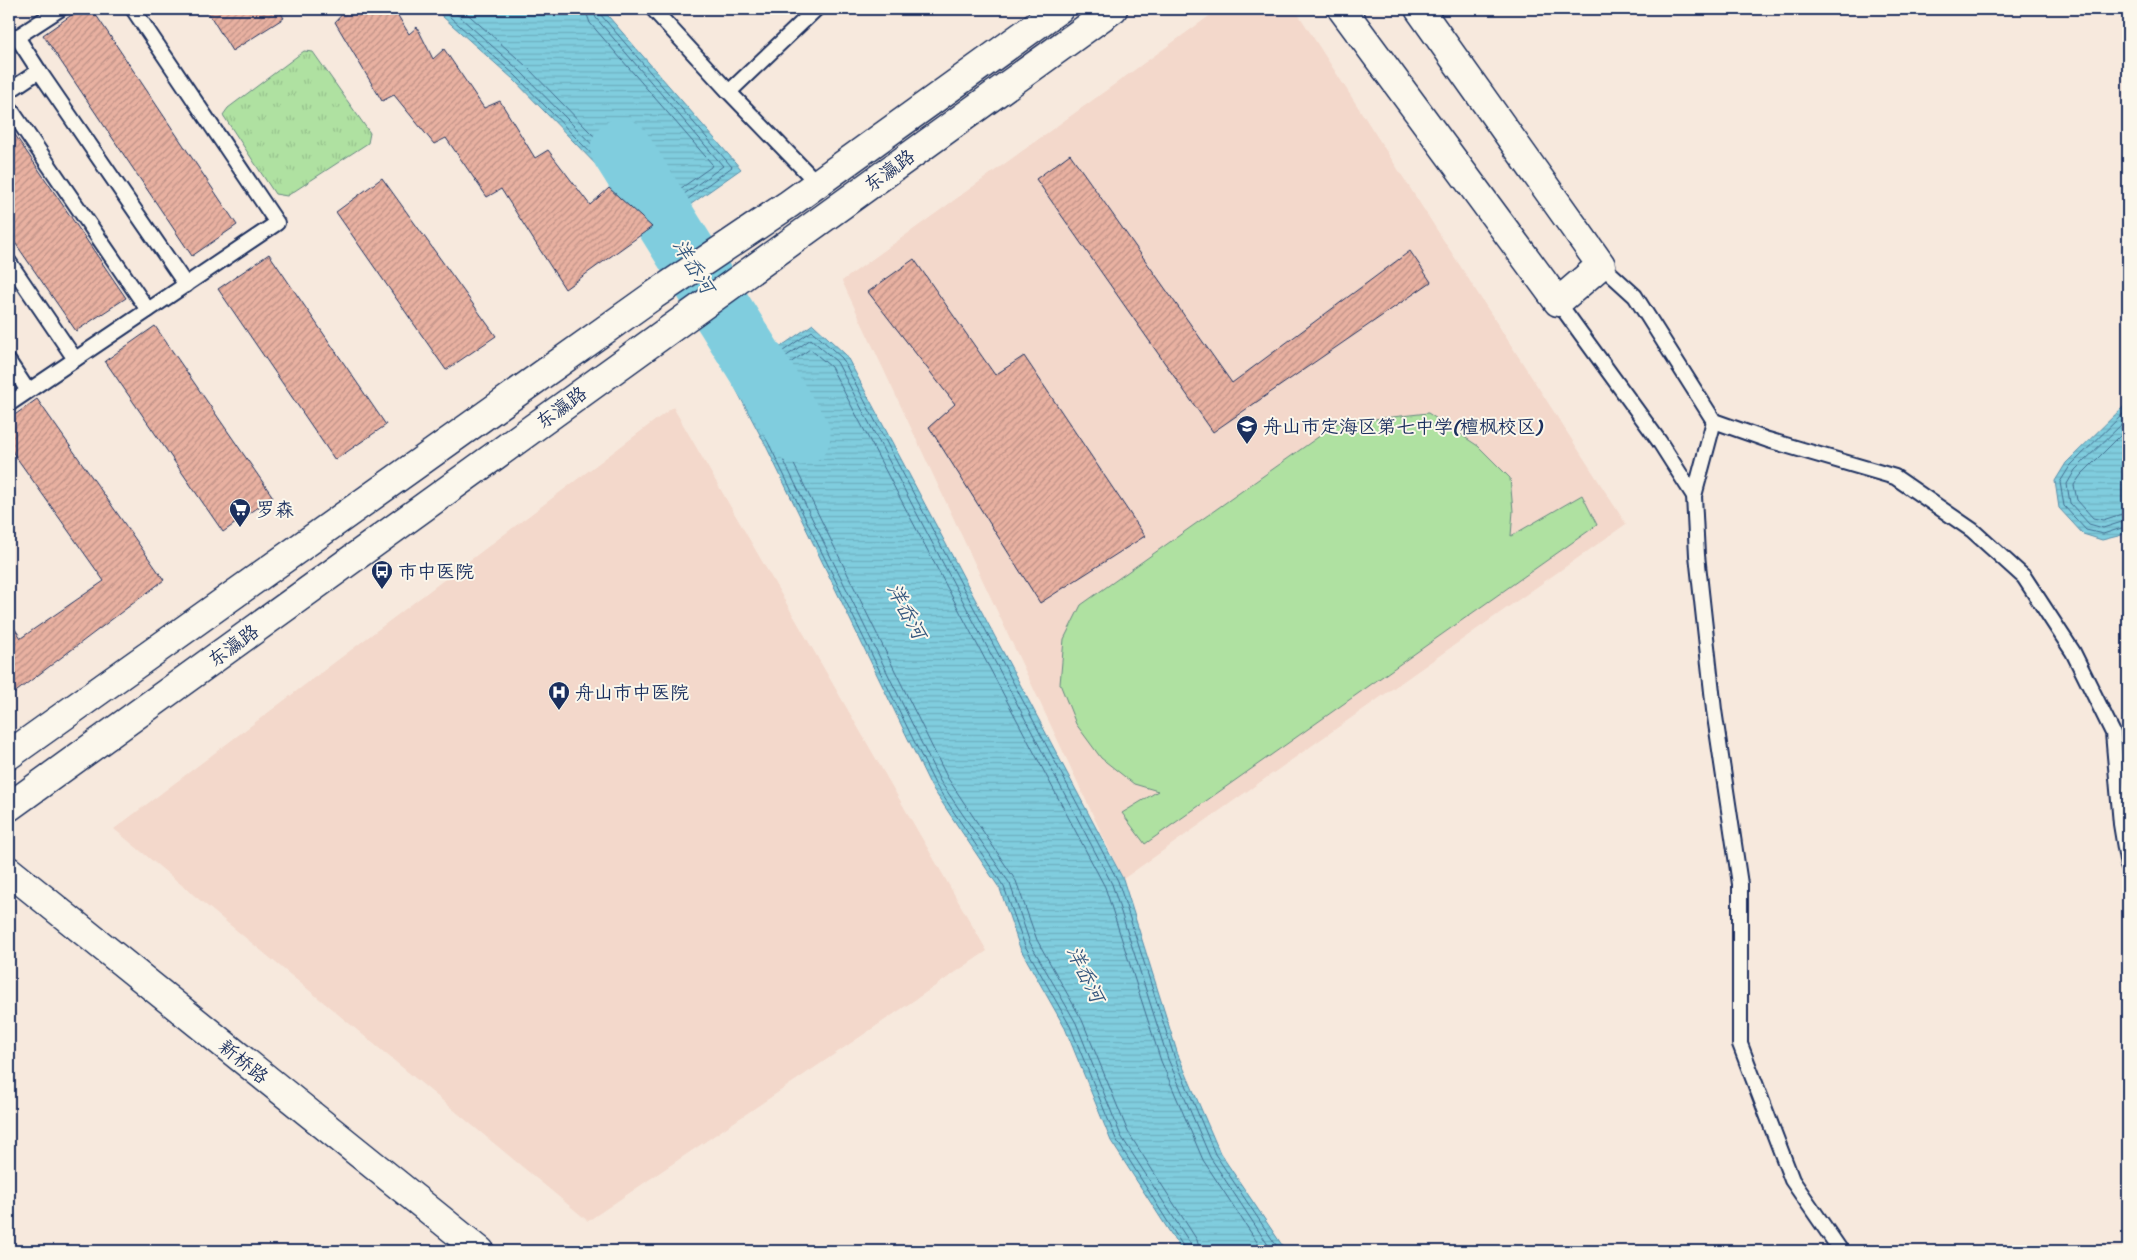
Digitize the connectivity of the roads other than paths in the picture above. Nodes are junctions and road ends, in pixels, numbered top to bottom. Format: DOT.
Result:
graph roads {
  1 [pos="60,9"];
  2 [pos="133,9"];
  3 [pos="653,9"];
  4 [pos="816,9"];
  5 [pos="1113,9"];
  6 [pos="1342,9"];
  7 [pos="1419,9"];
  8 [pos="1054,10"];
  9 [pos="1076,35"];
  10 [pos="39,71"];
  11 [pos="9,91"];
  12 [pos="729,92"];
  13 [pos="9,107"];
  14 [pos="818,184"];
  15 [pos="9,262"];
  16 [pos="1601,265"];
  17 [pos="186,285"];
  18 [pos="1558,302"];
  19 [pos="148,310"];
  20 [pos="75,359"];
  21 [pos="9,362"];
  22 [pos="28,391"];
  23 [pos="9,404"];
  24 [pos="1714,421"];
  25 [pos="1694,496"];
  26 [pos="9,755"];
  27 [pos="9,807"];
  28 [pos="2128,866"];
  29 [pos="9,871"];
  30 [pos="480,1251"];
  31 [pos="1842,1251"];
  1 -- 10 [label="lane"];
  2 -- 17 [label="lane"];
  3 -- 12 [label="lane"];
  4 -- 12 [label="lane"];
  5 -- 9 [label="main road, 东瀛路"];
  6 -- 18 [label="main road"];
  7 -- 16 [label="main road"];
  8 -- 9 [label="main road"];
  8 -- 14 [label="main road, 东瀛路"];
  9 -- 27 [label="main road, 东瀛路"];
  10 -- 11 [label="lane"];
  10 -- 17 [label="lane"];
  12 -- 14 [label="lane"];
  13 -- 19 [label="lane"];
  14 -- 26 [label="main road, 东瀛路"];
  15 -- 20 [label="lane"];
  16 -- 18 [label="main road"];
  16 -- 24 [label="lane"];
  17 -- 19 [label="lane"];
  18 -- 25 [label="lane"];
  19 -- 20 [label="lane"];
  20 -- 22 [label="lane"];
  21 -- 22 [label="lane"];
  22 -- 23 [label="lane"];
  24 -- 25 [label="lane"];
  24 -- 28 [label="lane"];
  25 -- 31 [label="lane"];
  29 -- 30 [label="main road, 新桥路"];
}
